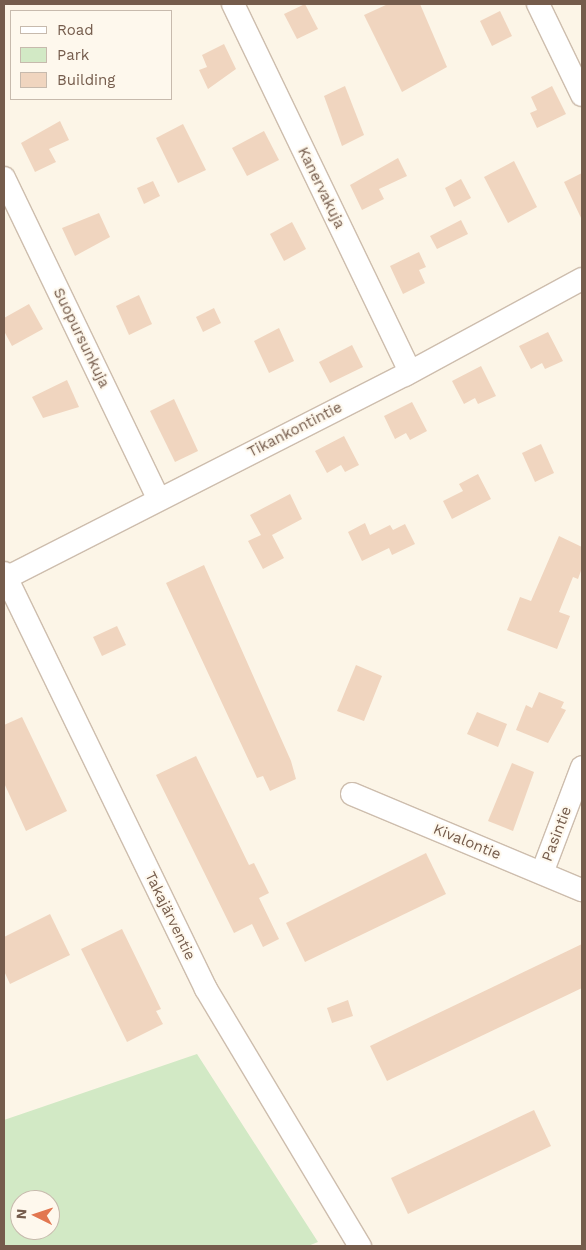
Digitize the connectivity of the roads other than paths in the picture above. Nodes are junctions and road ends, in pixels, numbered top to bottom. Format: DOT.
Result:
graph roads {
  1 [pos="233,4"];
  2 [pos="538,4"];
  3 [pos="582,95"];
  4 [pos="4,178"];
  5 [pos="582,279"];
  6 [pos="410,372"];
  7 [pos="158,498"];
  8 [pos="5,576"];
  9 [pos="582,767"];
  10 [pos="352,794"];
  11 [pos="542,873"];
  12 [pos="582,890"];
  13 [pos="360,1246"];
  1 -- 6 [label="street, Kanervakuja"];
  2 -- 3 [label="street"];
  4 -- 7 [label="street, Suopursunkuja"];
  5 -- 6 [label="street, Tikankontintie"];
  6 -- 7 [label="street, Tikankontintie"];
  7 -- 8 [label="street, Tikankontintie"];
  8 -- 13 [label="street, Takajärventie"];
  9 -- 11 [label="street, Pasintie"];
  10 -- 11 [label="street, Kivalontie"];
  11 -- 12 [label="street, Kivalontie"];
}
